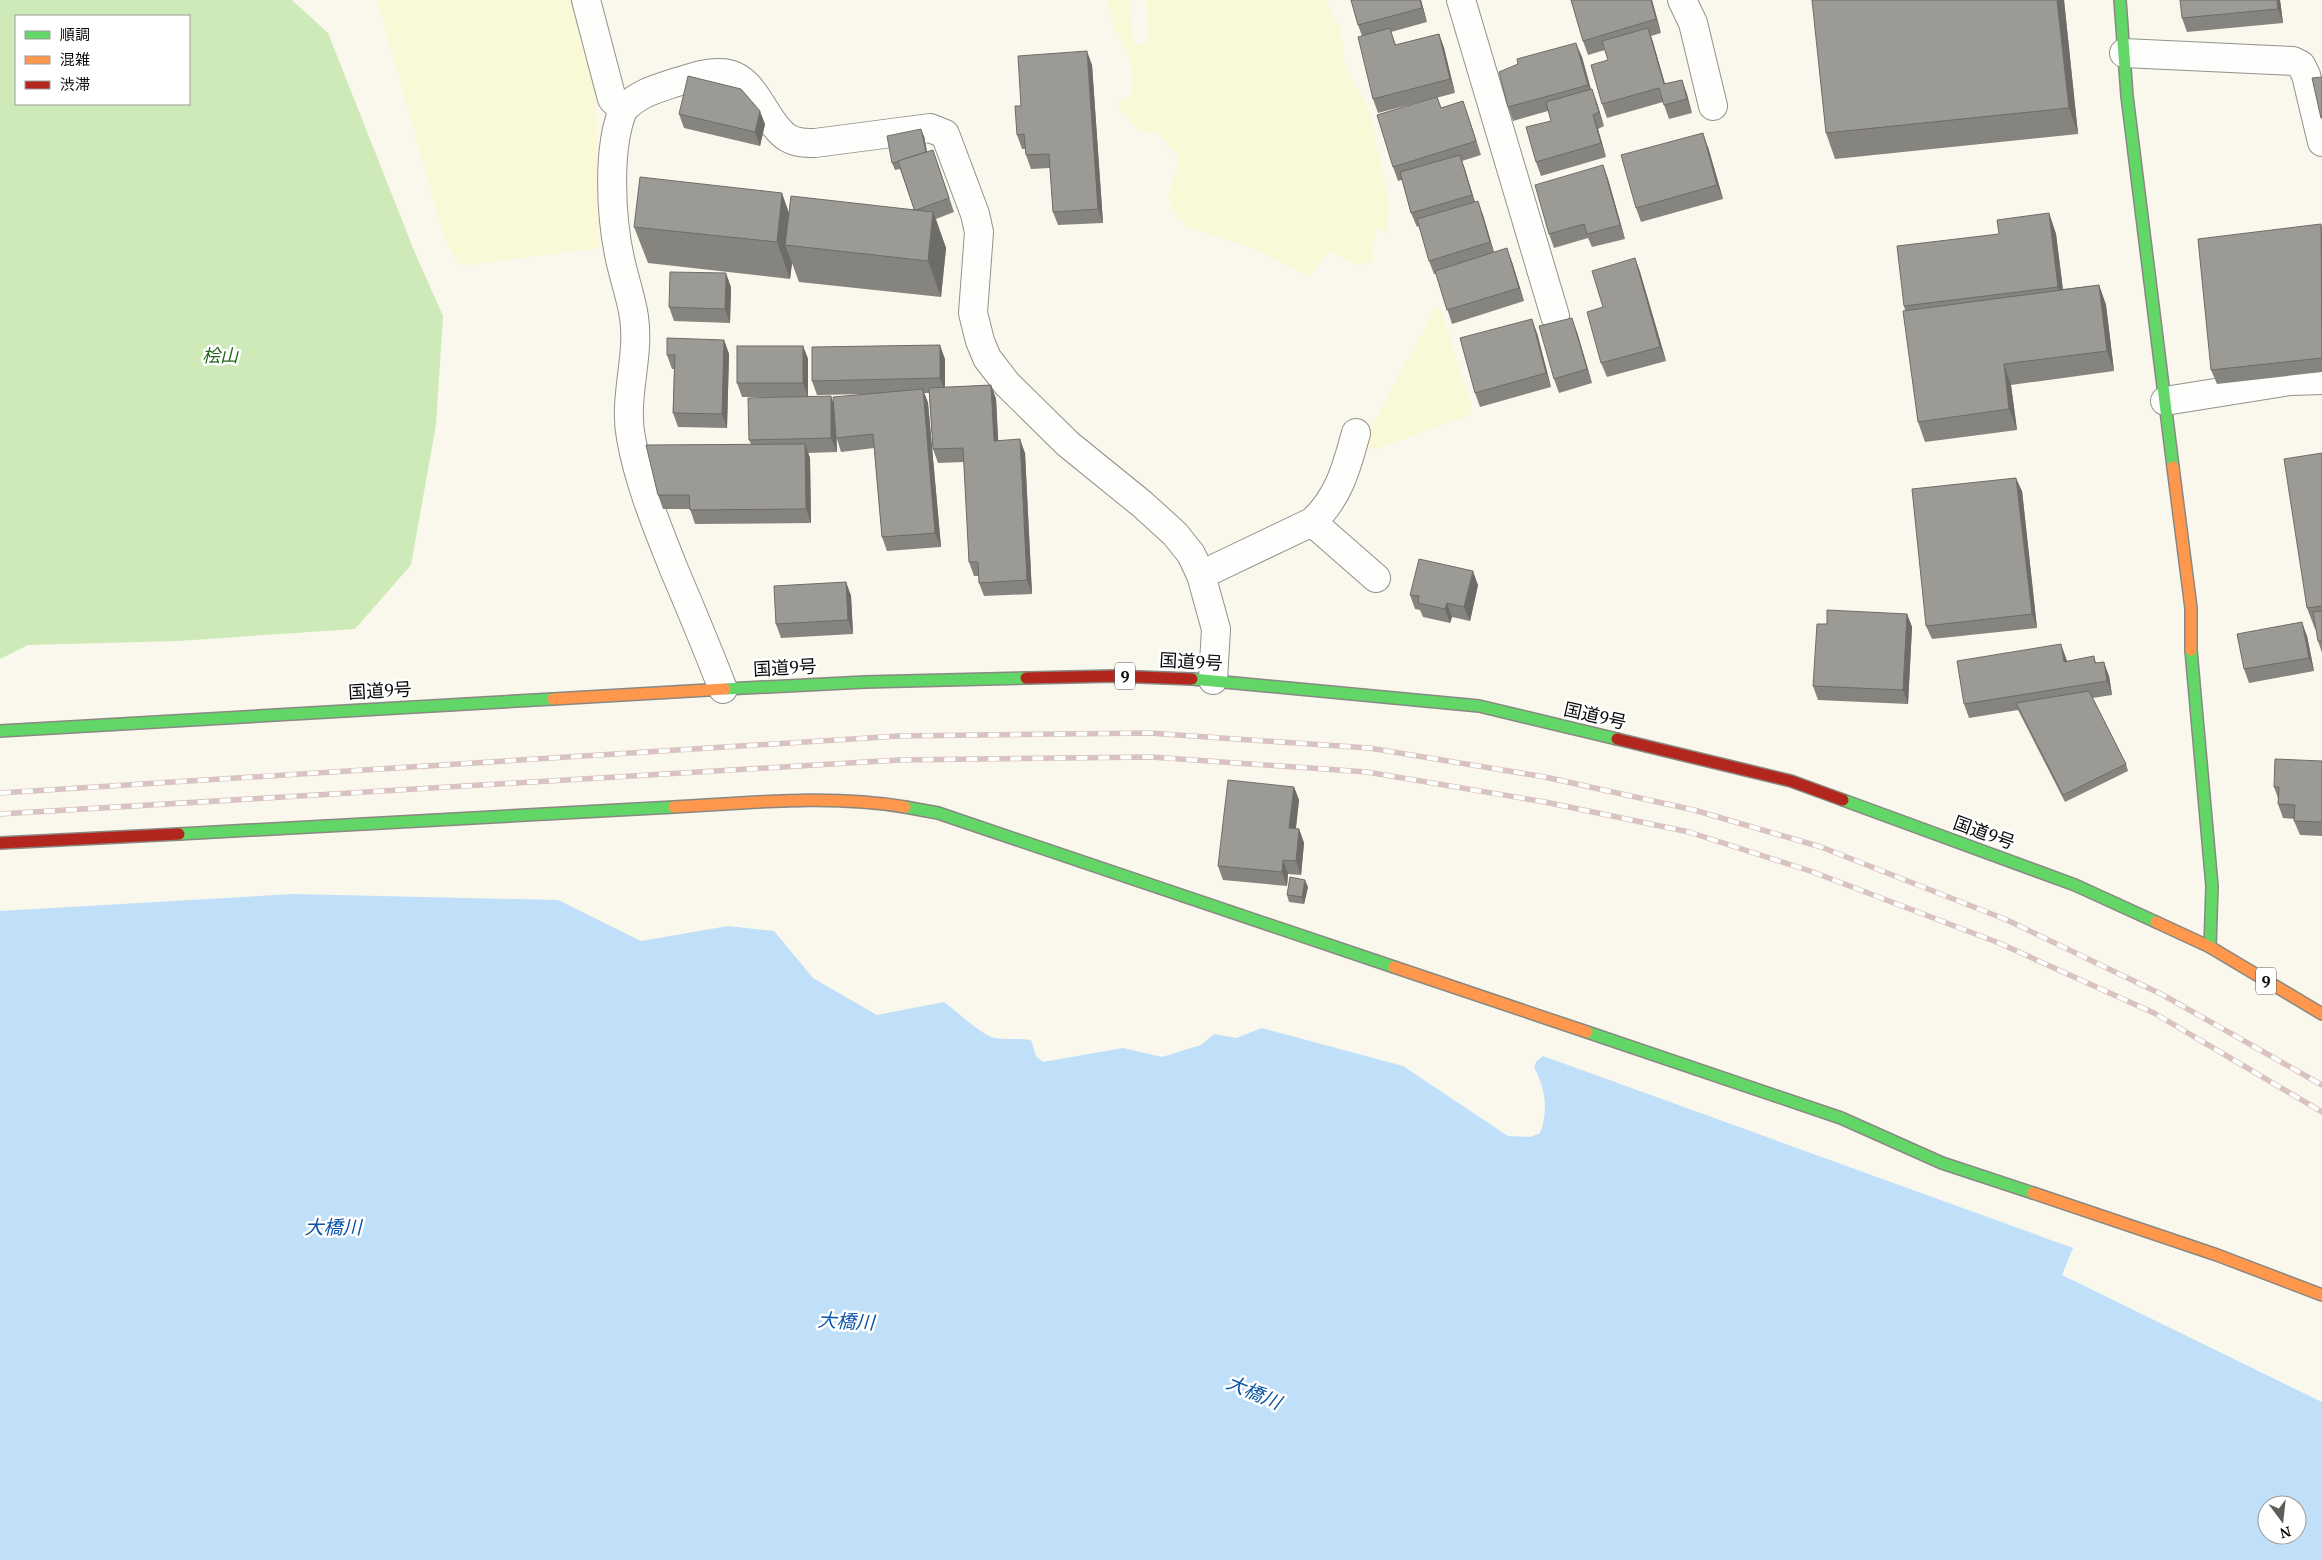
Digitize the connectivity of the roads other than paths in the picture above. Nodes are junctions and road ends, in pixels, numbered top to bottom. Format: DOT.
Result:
graph roads {
  1 [pos="586,0"];
  2 [pos="1461,0"];
  3 [pos="1682,0"];
  4 [pos="2120,0"];
  5 [pos="2124,52"];
  6 [pos="1713,106"];
  7 [pos="623,110"];
  8 [pos="2322,142"];
  9 [pos="1555,316"];
  10 [pos="2322,380"];
  11 [pos="2165,401"];
  12 [pos="1356,432"];
  13 [pos="1312,522"];
  14 [pos="1201,575"];
  15 [pos="1376,578"];
  16 [pos="1213,680"];
  17 [pos="723,689"];
  18 [pos="0,731"];
  19 [pos="0,843"];
  20 [pos="2210,947"];
  21 [pos="2322,1014"];
  22 [pos="2322,1295"];
  1 -- 7 [label="street"];
  2 -- 9 [label="street"];
  3 -- 6 [label="street"];
  4 -- 5 [label="main road"];
  5 -- 8 [label="street"];
  5 -- 11 [label="main road"];
  7 -- 14 [label="street"];
  7 -- 17 [label="street"];
  10 -- 11 [label="street"];
  11 -- 20 [label="main road"];
  12 -- 13 [label="street"];
  13 -- 14 [label="street"];
  13 -- 15 [label="street"];
  14 -- 16 [label="street"];
  16 -- 17 [label="main road, 国道9号 / 9"];
  16 -- 20 [label="main road, 国道9号 / 9"];
  17 -- 18 [label="main road, 国道9号 / 9"];
  19 -- 22 [label="main road"];
  20 -- 21 [label="main road, 国道9号 / 9"];
}
